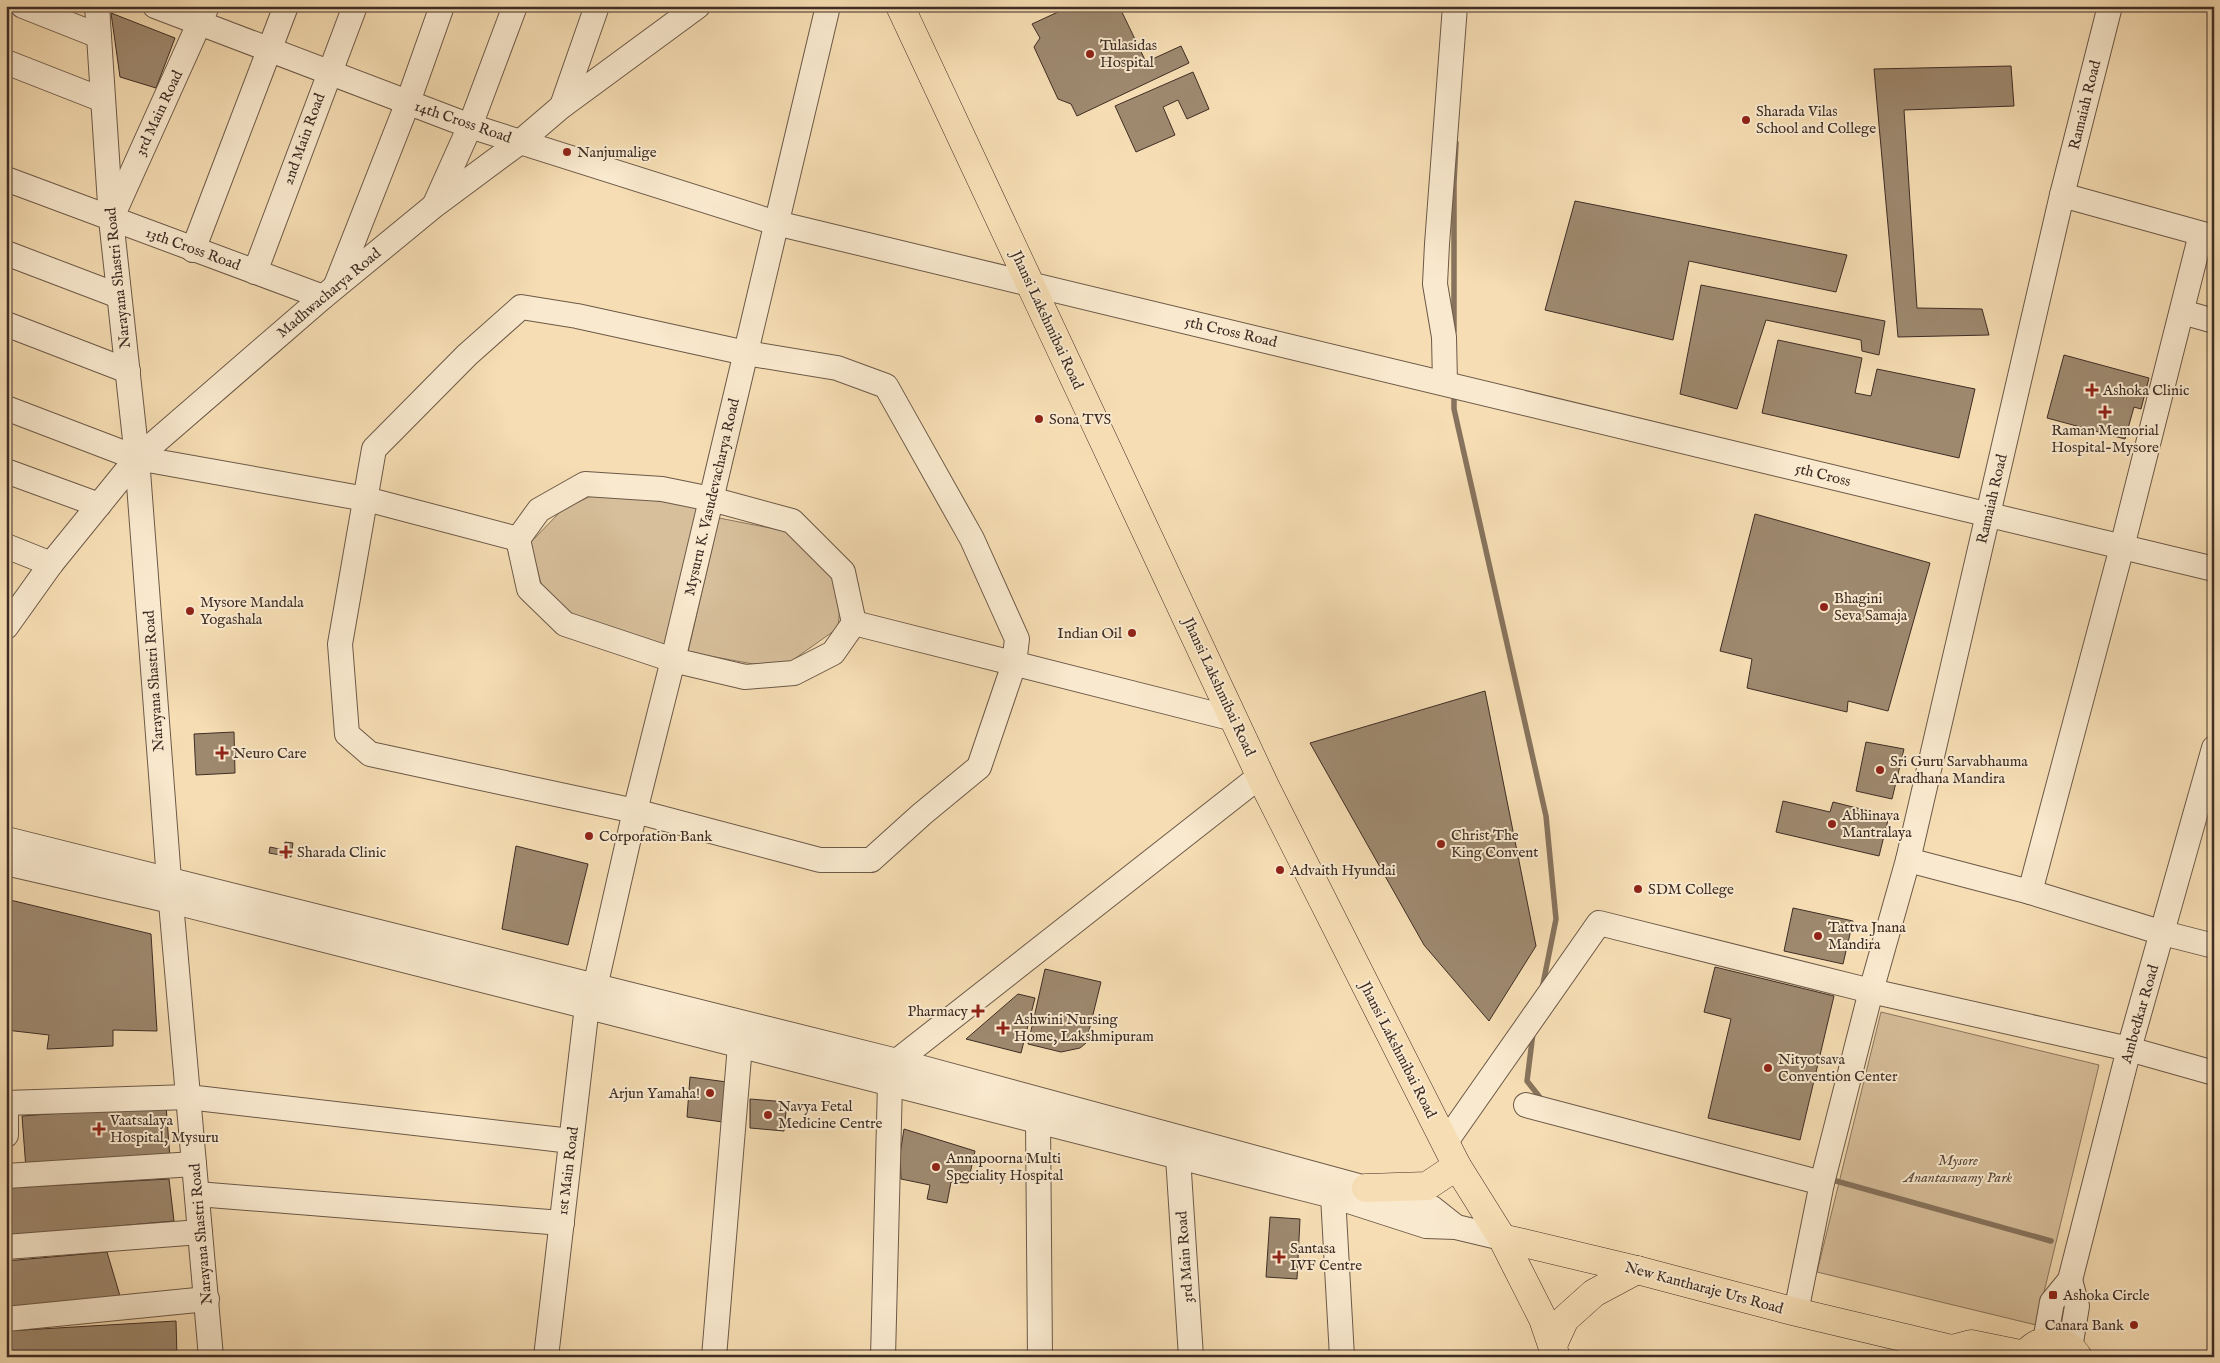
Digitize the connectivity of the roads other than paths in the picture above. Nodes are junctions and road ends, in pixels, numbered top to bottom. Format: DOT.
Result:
graph roads {
  1 [pos="23,6"];
  2 [pos="97,6"];
  3 [pos="155,6"];
  4 [pos="286,6"];
  5 [pos="355,6"];
  6 [pos="442,6"];
  7 [pos="515,6"];
  8 [pos="597,6"];
  9 [pos="698,6"];
  10 [pos="828,6"];
  11 [pos="900,6"];
  12 [pos="1455,6"];
  13 [pos="2110,6"];
  14 [pos="203,15"];
  15 [pos="99,36"];
  16 [pos="268,50"];
  17 [pos="6,62"];
  18 [pos="329,72"];
  19 [pos="103,100"];
  20 [pos="408,102"];
  21 [pos="562,106"];
  22 [pos="470,126"];
  23 [pos="520,142"];
  24 [pos="6,179"];
  25 [pos="2062,195"];
  26 [pos="435,205"];
  27 [pos="110,219"];
  28 [pos="776,223"];
  29 [pos="2207,236"];
  30 [pos="193,250"];
  31 [pos="6,254"];
  32 [pos="255,272"];
  33 [pos="1030,284"];
  34 [pos="329,292"];
  35 [pos="119,296"];
  36 [pos="2182,312"];
  37 [pos="2214,321"];
  38 [pos="6,324"];
  39 [pos="746,353"];
  40 [pos="128,371"];
  41 [pos="1438,381"];
  42 [pos="6,408"];
  43 [pos="137,458"];
  44 [pos="6,471"];
  45 [pos="366,499"];
  46 [pos="712,499"];
  47 [pos="99,505"];
  48 [pos="1989,515"];
  49 [pos="518,540"];
  50 [pos="6,546"];
  51 [pos="2122,547"];
  52 [pos="51,564"];
  53 [pos="2214,569"];
  54 [pos="8,621"];
  55 [pos="854,623"];
  56 [pos="674,660"];
  57 [pos="1014,664"];
  58 [pos="1234,719"];
  59 [pos="2214,748"];
  60 [pos="1260,776"];
  61 [pos="635,811"];
  62 [pos="2205,815"];
  63 [pos="6,839"];
  64 [pos="1908,860"];
  65 [pos="6,863"];
  66 [pos="170,890"];
  67 [pos="2030,892"];
  68 [pos="2163,933"];
  69 [pos="2214,946"];
  70 [pos="1871,991"];
  71 [pos="591,996"];
  72 [pos="740,1045"];
  73 [pos="2129,1049"];
  74 [pos="897,1061"];
  75 [pos="2214,1072"];
  76 [pos="890,1084"];
  77 [pos="188,1097"];
  78 [pos="6,1104"];
  79 [pos="1526,1105"];
  80 [pos="1038,1121"];
  81 [pos="6,1136"];
  82 [pos="571,1141"];
  83 [pos="1451,1155"];
  84 [pos="1178,1157"];
  85 [pos="194,1164"];
  86 [pos="6,1176"];
  87 [pos="1366,1188"];
  88 [pos="1820,1192"];
  89 [pos="197,1194"];
  90 [pos="1333,1196"];
  91 [pos="562,1223"];
  92 [pos="1456,1227"];
  93 [pos="200,1232"];
  94 [pos="1502,1238"];
  95 [pos="6,1247"];
  96 [pos="1637,1270"];
  97 [pos="2070,1280"];
  98 [pos="207,1299"];
  99 [pos="1796,1312"];
  100 [pos="6,1319"];
  101 [pos="1555,1351"];
  102 [pos="2031,1351"];
  103 [pos="2074,1352"];
  104 [pos="1957,1353"];
  105 [pos="211,1357"];
  106 [pos="546,1357"];
  107 [pos="714,1357"];
  108 [pos="883,1357"];
  109 [pos="1040,1357"];
  110 [pos="1191,1357"];
  111 [pos="1342,1357"];
  1 -- 15 [label="street"];
  2 -- 15 [label="street, Narayana Shastri Road"];
  3 -- 14 [label="street, 14th Cross Road"];
  4 -- 16 [label="street"];
  5 -- 18 [label="street, 2nd Main Road"];
  6 -- 20 [label="street"];
  7 -- 22 [label="street"];
  8 -- 21 [label="street"];
  9 -- 21 [label="street, Madhwacharya Road"];
  10 -- 28 [label="street, Mysuru K. Vasudevacharya Road"];
  11 -- 33 [label="main road, Jhansi Lakshmibai Road"];
  12 -- 41 [label="street"];
  13 -- 25 [label="street, Ramaiah Road"];
  14 -- 16 [label="street, 14th Cross Road"];
  14 -- 27 [label="street, 3rd Main Road"];
  15 -- 19 [label="street, Narayana Shastri Road"];
  16 -- 18 [label="street, 14th Cross Road"];
  16 -- 30 [label="street"];
  17 -- 19 [label="street"];
  18 -- 20 [label="street, 14th Cross Road"];
  18 -- 32 [label="street, 2nd Main Road"];
  19 -- 27 [label="street, Narayana Shastri Road"];
  20 -- 22 [label="street, 14th Cross Road"];
  20 -- 34 [label="street"];
  21 -- 23 [label="street, Madhwacharya Road"];
  22 -- 23 [label="street, 14th Cross Road"];
  22 -- 26 [label="street"];
  23 -- 26 [label="street, Madhwacharya Road"];
  23 -- 28 [label="street, 14th Cross Road"];
  24 -- 27 [label="street, 13th Cross Road"];
  25 -- 29 [label="street"];
  25 -- 48 [label="street, Ramaiah Road"];
  26 -- 34 [label="street, Madhwacharya Road"];
  27 -- 30 [label="street, 13th Cross Road"];
  27 -- 35 [label="street, Narayana Shastri Road"];
  28 -- 33 [label="street, 14th Cross Road"];
  28 -- 39 [label="street, Mysuru K. Vasudevacharya Road"];
  29 -- 36 [label="street"];
  30 -- 32 [label="street, 13th Cross Road"];
  31 -- 35 [label="street"];
  32 -- 34 [label="street, 13th Cross Road"];
  33 -- 41 [label="street, 5th Cross Road"];
  33 -- 58 [label="main road, Jhansi Lakshmibai Road"];
  34 -- 43 [label="street, Madhwacharya Road"];
  35 -- 40 [label="street, Narayana Shastri Road"];
  36 -- 37 [label="street"];
  36 -- 51 [label="street"];
  38 -- 40 [label="street"];
  39 -- 45 [label="street"];
  39 -- 46 [label="street, Mysuru K. Vasudevacharya Road"];
  39 -- 57 [label="street"];
  40 -- 43 [label="street, Narayana Shastri Road"];
  41 -- 48 [label="street, 5th Cross"];
  42 -- 43 [label="street"];
  43 -- 45 [label="street"];
  43 -- 47 [label="street, Madhwacharya Road"];
  43 -- 66 [label="street, Narayana Shastri Road"];
  44 -- 47 [label="street"];
  45 -- 49 [label="street"];
  45 -- 61 [label="street"];
  46 -- 49 [label="street"];
  46 -- 55 [label="street"];
  46 -- 56 [label="street, Mysuru K. Vasudevacharya Road"];
  47 -- 52 [label="street, Madhwacharya Road"];
  48 -- 51 [label="street, 5th Cross"];
  48 -- 64 [label="street, Ramaiah Road"];
  49 -- 56 [label="street"];
  50 -- 52 [label="street"];
  51 -- 53 [label="street, 5th Cross"];
  51 -- 67 [label="street"];
  52 -- 54 [label="street, Madhwacharya Road"];
  55 -- 56 [label="street"];
  55 -- 57 [label="street"];
  56 -- 61 [label="street, Mysuru K. Vasudevacharya Road"];
  57 -- 58 [label="street"];
  57 -- 61 [label="street"];
  58 -- 60 [label="main road, Jhansi Lakshmibai Road"];
  59 -- 62 [label="street, Ambedkar Road"];
  60 -- 74 [label="street"];
  60 -- 83 [label="main road, Jhansi Lakshmibai Road"];
  61 -- 71 [label="street, Mysuru K. Vasudevacharya Road"];
  62 -- 68 [label="street, Ambedkar Road"];
  63 -- 66 [label="street"];
  64 -- 67 [label="street"];
  64 -- 70 [label="street, Ramaiah Road"];
  65 -- 66 [label="street"];
  66 -- 71 [label="street"];
  66 -- 77 [label="street, Narayana Shastri Road"];
  67 -- 68 [label="street"];
  68 -- 69 [label="street"];
  68 -- 73 [label="street, Ambedkar Road"];
  70 -- 73 [label="street"];
  70 -- 83 [label="street"];
  70 -- 88 [label="street, Ramaiah Road"];
  71 -- 72 [label="street"];
  71 -- 74 [label="street"];
  71 -- 82 [label="street, 1st Main Road"];
  72 -- 76 [label="street"];
  72 -- 107 [label="street"];
  73 -- 75 [label="street"];
  73 -- 97 [label="street, Ambedkar Road"];
  74 -- 76 [label="street"];
  74 -- 87 [label="street"];
  76 -- 80 [label="street"];
  76 -- 108 [label="street"];
  77 -- 78 [label="street"];
  77 -- 82 [label="street"];
  77 -- 85 [label="street, Narayana Shastri Road"];
  78 -- 81 [label="street"];
  79 -- 88 [label="street"];
  80 -- 84 [label="street"];
  80 -- 109 [label="street"];
  82 -- 91 [label="street, 1st Main Road"];
  83 -- 87 [label="main road"];
  83 -- 94 [label="main road, Jhansi Lakshmibai Road"];
  84 -- 90 [label="street"];
  84 -- 110 [label="street, 3rd Main Road"];
  85 -- 86 [label="street"];
  85 -- 89 [label="street, Narayana Shastri Road"];
  87 -- 92 [label="street"];
  88 -- 99 [label="street, Ramaiah Road"];
  89 -- 91 [label="street"];
  89 -- 93 [label="street, Narayana Shastri Road"];
  90 -- 92 [label="street"];
  90 -- 111 [label="street"];
  91 -- 106 [label="street, 1st Main Road"];
  92 -- 94 [label="street, New Kantharaje Urs Road"];
  93 -- 95 [label="street"];
  93 -- 98 [label="street, Narayana Shastri Road"];
  94 -- 96 [label="main road, New Kantharaje Urs Road"];
  94 -- 101 [label="main road, Jhansi Lakshmibai Road"];
  96 -- 99 [label="main road, New Kantharaje Urs Road"];
  96 -- 101 [label="main road"];
  97 -- 102 [label="street, Ambedkar Road"];
  97 -- 103 [label="street, Ambedkar Road"];
  98 -- 100 [label="street"];
  98 -- 105 [label="street, Narayana Shastri Road"];
  99 -- 104 [label="main road, New Kantharaje Urs Road"];
  102 -- 103 [label="main road"];
  102 -- 104 [label="main road, New Kantharaje Urs Road"];
}
